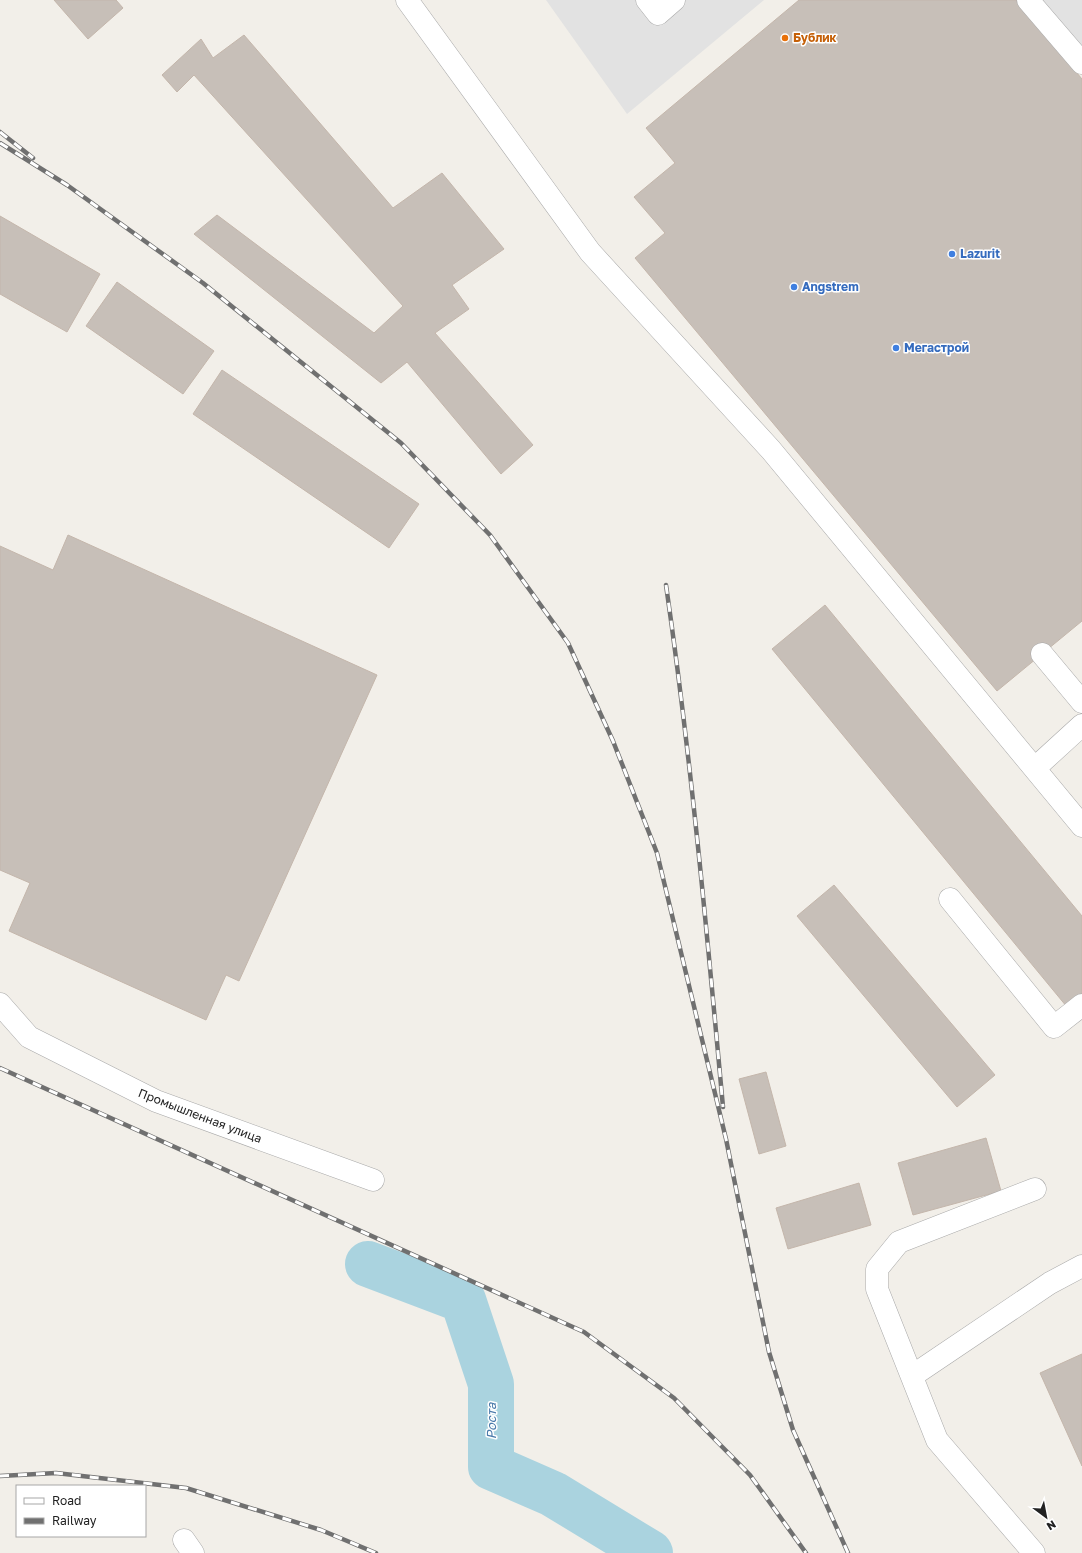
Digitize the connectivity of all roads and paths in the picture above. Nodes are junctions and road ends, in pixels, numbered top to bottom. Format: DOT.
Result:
graph roads {
  1 [pos="407,0"];
  2 [pos="647,0"];
  3 [pos="674,0"];
  4 [pos="1028,0"];
  5 [pos="1082,63"];
  6 [pos="1042,654"];
  7 [pos="1082,702"];
  8 [pos="1082,725"];
  9 [pos="1035,768"];
  10 [pos="1082,826"];
  11 [pos="950,899"];
  12 [pos="0,1004"];
  13 [pos="1082,1004"];
  14 [pos="373,1180"];
  15 [pos="1035,1189"];
  16 [pos="1082,1266"];
  17 [pos="912,1376"];
  18 [pos="1034,1553"];
  1 -- 9 [label="street"];
  2 -- 3 [label="street"];
  4 -- 5 [label="street"];
  6 -- 7 [label="street"];
  8 -- 9 [label="street"];
  9 -- 10 [label="street"];
  11 -- 13 [label="street"];
  12 -- 14 [label="street, Промышленная улица"];
  15 -- 17 [label="street"];
  16 -- 17 [label="street"];
  17 -- 18 [label="street"];
}
